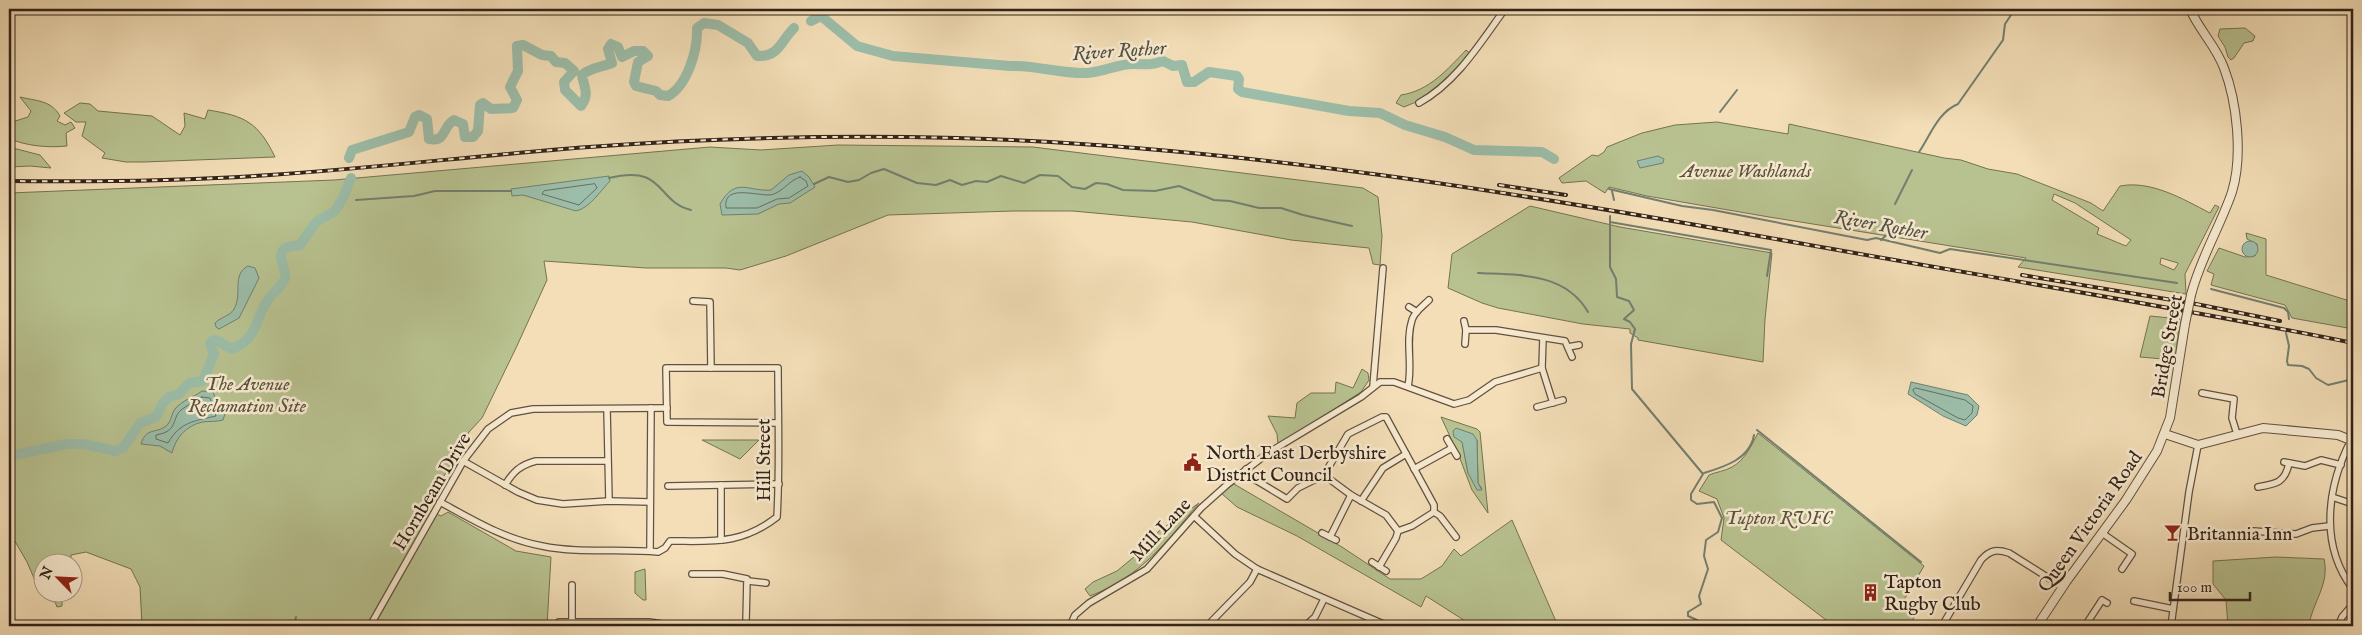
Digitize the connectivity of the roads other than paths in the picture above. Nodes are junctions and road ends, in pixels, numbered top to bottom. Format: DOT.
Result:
graph roads {
  1 [pos="1504,9"];
  2 [pos="2190,9"];
  3 [pos="1419,103"];
  4 [pos="1383,268"];
  5 [pos="1429,300"];
  6 [pos="693,301"];
  7 [pos="1409,307"];
  8 [pos="1416,312"];
  9 [pos="1464,321"];
  10 [pos="1466,330"];
  11 [pos="1543,338"];
  12 [pos="1465,344"];
  13 [pos="1579,345"];
  14 [pos="1568,347"];
  15 [pos="1572,358"];
  16 [pos="711,368"];
  17 [pos="1542,368"];
  18 [pos="1373,386"];
  19 [pos="1408,386"];
  20 [pos="2202,393"];
  21 [pos="1563,400"];
  22 [pos="1553,403"];
  23 [pos="1537,407"];
  24 [pos="652,408"];
  25 [pos="666,408"];
  26 [pos="607,409"];
  27 [pos="778,423"];
  28 [pos="2165,434"];
  29 [pos="2237,434"];
  30 [pos="1447,439"];
  31 [pos="2352,440"];
  32 [pos="2198,445"];
  33 [pos="1452,448"];
  34 [pos="1406,454"];
  35 [pos="1457,456"];
  36 [pos="463,461"];
  37 [pos="608,461"];
  38 [pos="2341,465"];
  39 [pos="1246,469"];
  40 [pos="1414,469"];
  41 [pos="1324,475"];
  42 [pos="779,484"];
  43 [pos="505,485"];
  44 [pos="721,485"];
  45 [pos="668,486"];
  46 [pos="2258,487"];
  47 [pos="1351,495"];
  48 [pos="2332,497"];
  49 [pos="609,501"];
  50 [pos="1361,501"];
  51 [pos="440,502"];
  52 [pos="650,502"];
  53 [pos="2353,504"];
  54 [pos="1434,512"];
  55 [pos="1194,516"];
  56 [pos="2329,526"];
  57 [pos="1398,530"];
  58 [pos="2253,531"];
  59 [pos="1322,533"];
  60 [pos="2102,533"];
  61 [pos="1330,536"];
  62 [pos="1456,537"];
  63 [pos="721,540"];
  64 [pos="1336,540"];
  65 [pos="650,551"];
  66 [pos="1372,562"];
  67 [pos="1379,567"];
  68 [pos="1257,569"];
  69 [pos="2122,569"];
  70 [pos="1386,571"];
  71 [pos="692,574"];
  72 [pos="748,581"];
  73 [pos="766,583"];
  74 [pos="572,585"];
  75 [pos="2063,587"];
  76 [pos="2353,589"];
  77 [pos="1324,598"];
  78 [pos="2134,601"];
  79 [pos="2104,602"];
  80 [pos="2353,604"];
  81 [pos="2173,609"];
  82 [pos="558,622"];
  83 [pos="572,622"];
  84 [pos="370,626"];
  85 [pos="669,626"];
  86 [pos="737,626"];
  87 [pos="744,626"];
  88 [pos="1070,626"];
  89 [pos="1207,626"];
  90 [pos="1305,626"];
  91 [pos="1388,626"];
  92 [pos="1942,626"];
  93 [pos="2038,626"];
  94 [pos="2085,626"];
  95 [pos="2171,626"];
  96 [pos="2338,626"];
  1 -- 3 [label="street"];
  2 -- 28 [label="street, Bridge Street, bridge"];
  4 -- 18 [label="street"];
  5 -- 8 [label="street"];
  6 -- 16 [label="street"];
  7 -- 8 [label="street"];
  8 -- 19 [label="street"];
  9 -- 10 [label="street"];
  10 -- 11 [label="street"];
  10 -- 12 [label="street"];
  11 -- 14 [label="street"];
  11 -- 17 [label="street"];
  13 -- 14 [label="street"];
  14 -- 15 [label="street"];
  16 -- 25 [label="street"];
  16 -- 27 [label="street, Hill Street"];
  17 -- 19 [label="street"];
  17 -- 22 [label="street"];
  18 -- 19 [label="street"];
  18 -- 39 [label="street, Mill Lane"];
  20 -- 29 [label="street"];
  21 -- 22 [label="street"];
  22 -- 23 [label="street"];
  24 -- 25 [label="street, Hornbeam Drive"];
  24 -- 26 [label="street, Hornbeam Drive"];
  24 -- 52 [label="street"];
  25 -- 27 [label="street"];
  26 -- 36 [label="street, Hornbeam Drive"];
  26 -- 37 [label="street"];
  27 -- 42 [label="street, Hill Street"];
  28 -- 32 [label="street"];
  28 -- 60 [label="street, Queen Victoria Road"];
  29 -- 31 [label="street"];
  29 -- 32 [label="street"];
  30 -- 33 [label="street"];
  31 -- 38 [label="street"];
  32 -- 81 [label="street"];
  33 -- 35 [label="street"];
  33 -- 40 [label="street"];
  34 -- 40 [label="street"];
  34 -- 41 [label="street"];
  34 -- 50 [label="street"];
  36 -- 43 [label="street"];
  36 -- 51 [label="street, Hornbeam Drive"];
  37 -- 43 [label="street"];
  37 -- 49 [label="street"];
  38 -- 46 [label="street"];
  38 -- 48 [label="street"];
  39 -- 41 [label="street"];
  39 -- 55 [label="street, Mill Lane"];
  40 -- 54 [label="street"];
  41 -- 47 [label="street"];
  42 -- 44 [label="street"];
  42 -- 63 [label="street, Hill Street"];
  43 -- 49 [label="street"];
  44 -- 45 [label="street"];
  44 -- 63 [label="street"];
  47 -- 50 [label="street"];
  47 -- 61 [label="street"];
  48 -- 53 [label="street"];
  48 -- 56 [label="street"];
  49 -- 52 [label="street"];
  50 -- 57 [label="street"];
  51 -- 65 [label="street, Hill Street"];
  51 -- 84 [label="street, Hornbeam Drive"];
  52 -- 65 [label="street"];
  54 -- 57 [label="street"];
  54 -- 62 [label="street"];
  55 -- 68 [label="street"];
  55 -- 88 [label="street, Mill Lane"];
  56 -- 58 [label="street"];
  56 -- 76 [label="street"];
  57 -- 67 [label="street"];
  59 -- 61 [label="street"];
  60 -- 69 [label="street"];
  60 -- 75 [label="street, Queen Victoria Road"];
  61 -- 64 [label="street"];
  63 -- 65 [label="street, Hill Street"];
  66 -- 67 [label="street"];
  67 -- 70 [label="street"];
  68 -- 77 [label="street"];
  68 -- 89 [label="street"];
  71 -- 72 [label="street"];
  72 -- 73 [label="street"];
  72 -- 87 [label="street"];
  74 -- 83 [label="street"];
  75 -- 92 [label="street"];
  75 -- 93 [label="street, Queen Victoria Road"];
  77 -- 90 [label="street"];
  77 -- 91 [label="street"];
  78 -- 81 [label="street"];
  79 -- 94 [label="street"];
  80 -- 96 [label="street"];
  81 -- 95 [label="street"];
  82 -- 83 [label="street"];
  83 -- 85 [label="street"];
  85 -- 86 [label="street"];
}
